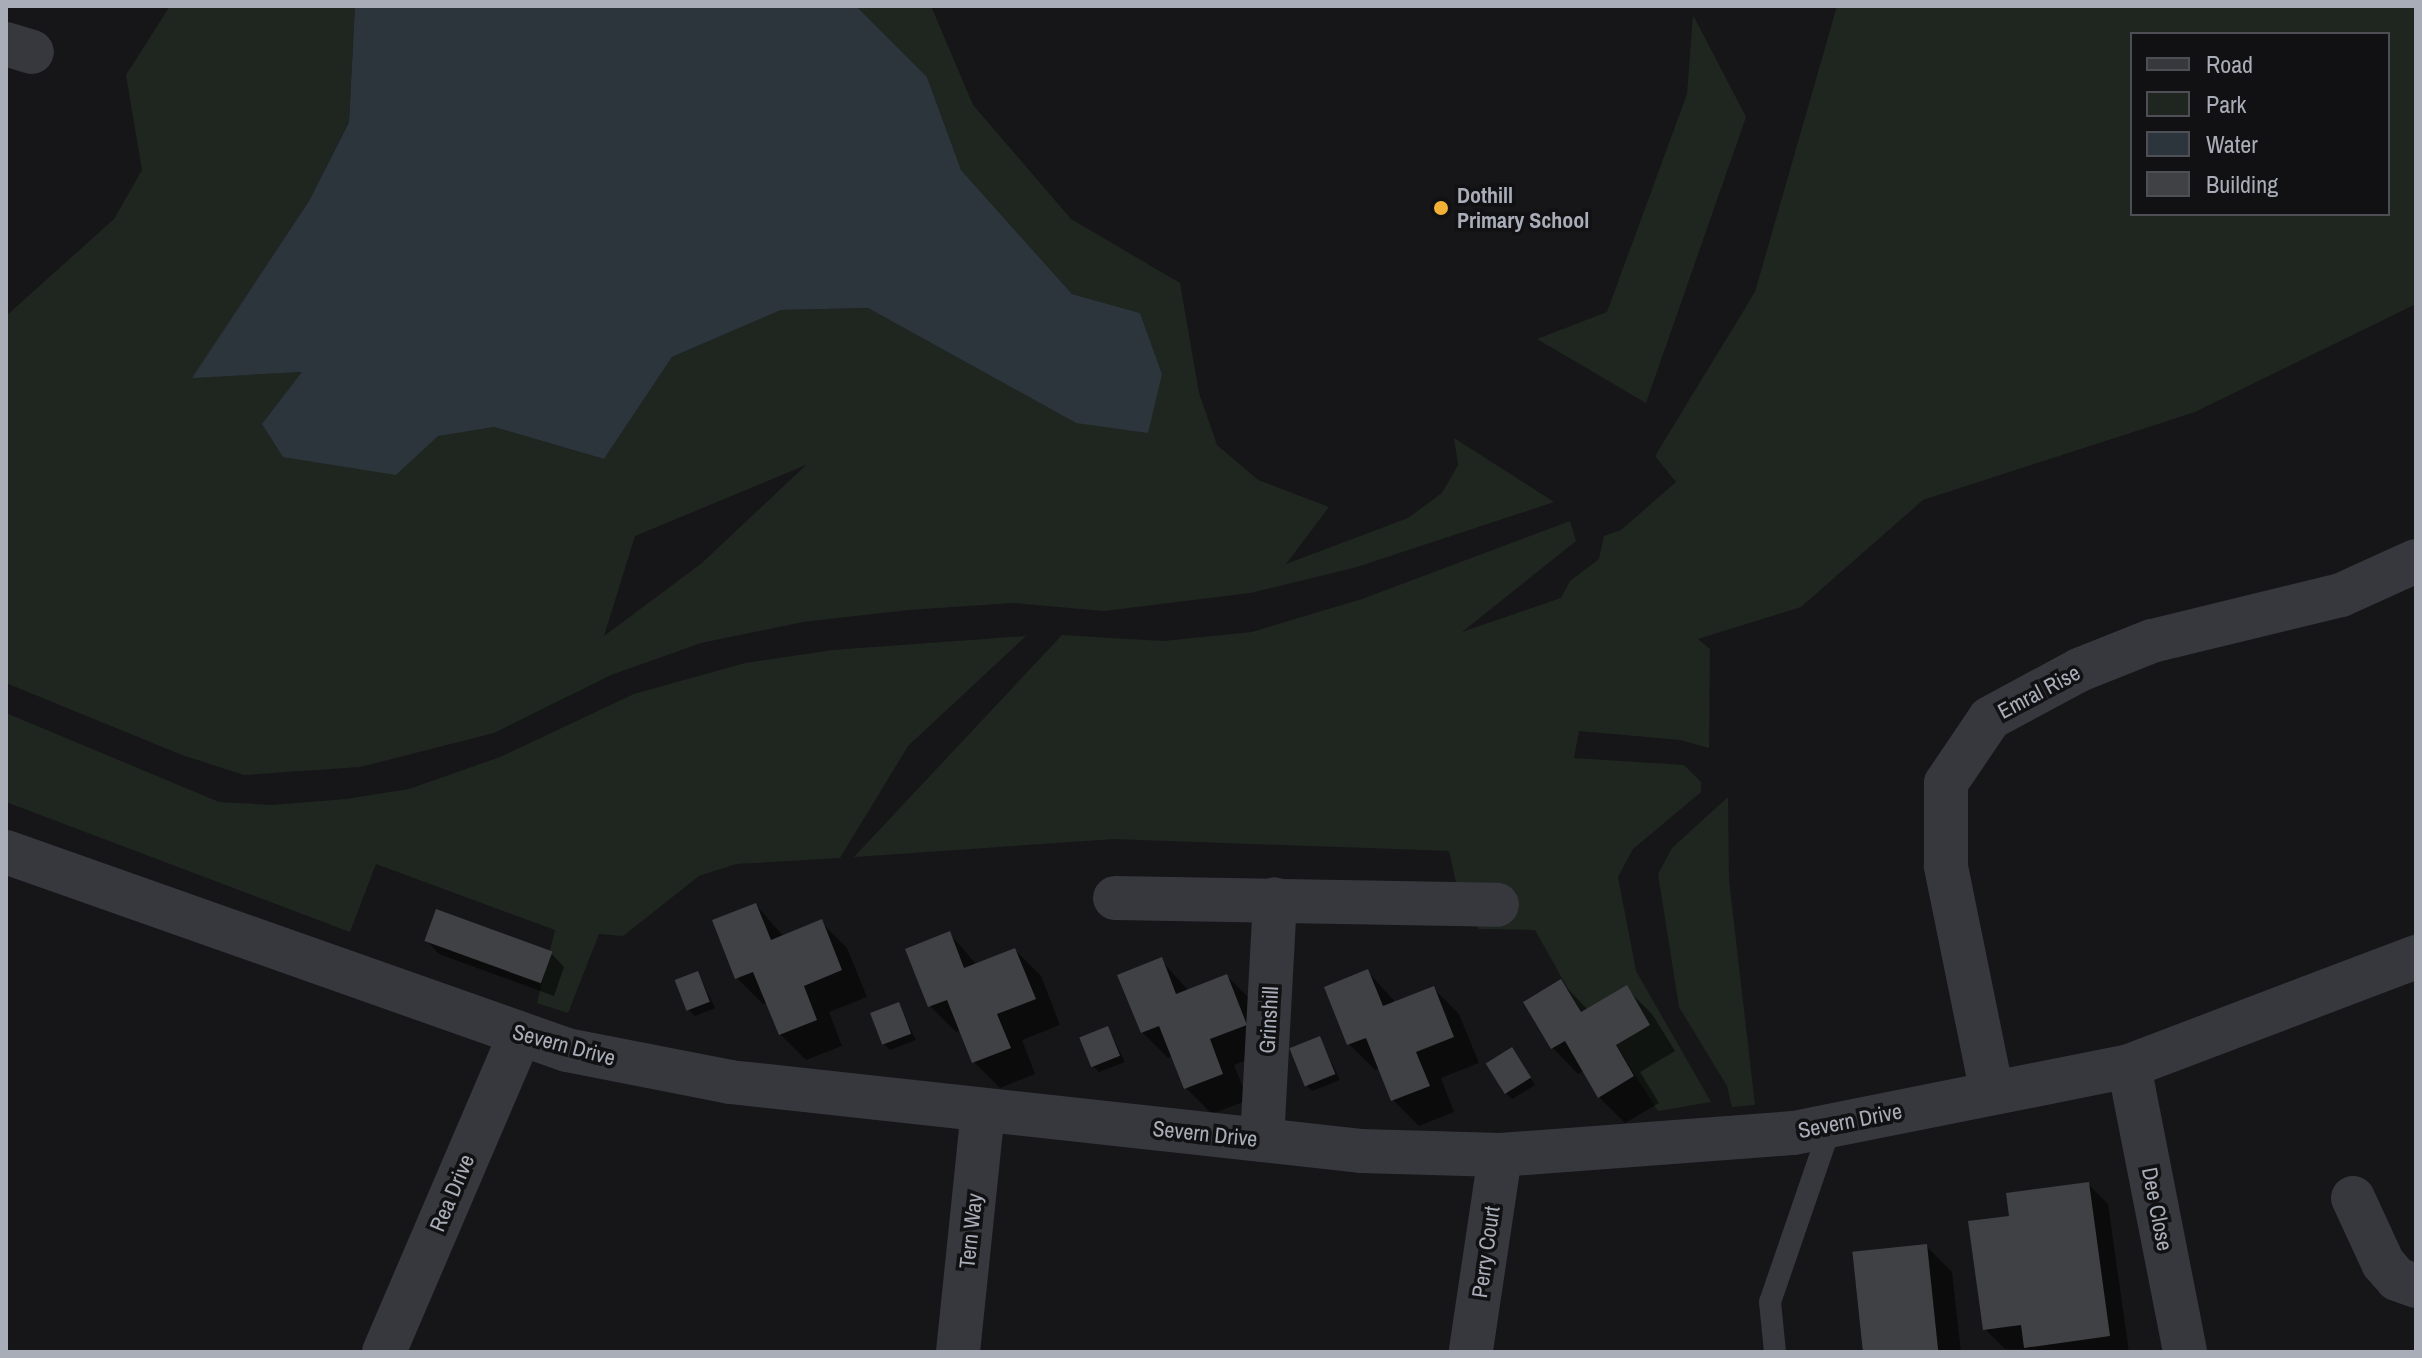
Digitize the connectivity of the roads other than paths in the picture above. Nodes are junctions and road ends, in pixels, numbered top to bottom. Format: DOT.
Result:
graph roads {
  1 [pos="2416,561"];
  2 [pos="6,852"];
  3 [pos="1115,898"];
  4 [pos="1275,899"];
  5 [pos="1497,905"];
  6 [pos="2416,957"];
  7 [pos="520,1035"];
  8 [pos="2129,1066"];
  9 [pos="1992,1093"];
  10 [pos="983,1111"];
  11 [pos="1831,1125"];
  12 [pos="1262,1140"];
  13 [pos="1500,1155"];
  14 [pos="2353,1198"];
  15 [pos="2416,1286"];
  16 [pos="1465,1349"];
  17 [pos="384,1352"];
  18 [pos="958,1352"];
  19 [pos="1775,1352"];
  20 [pos="2185,1352"];
  1 -- 9 [label="street, Emral Rise"];
  2 -- 7 [label="street, Severn Drive"];
  3 -- 4 [label="street"];
  4 -- 5 [label="street"];
  4 -- 12 [label="street, Grinshill"];
  6 -- 8 [label="street, Severn Drive"];
  7 -- 10 [label="street, Severn Drive"];
  7 -- 17 [label="street, Rea Drive"];
  8 -- 9 [label="street, Severn Drive"];
  8 -- 20 [label="street, Dee Close"];
  9 -- 11 [label="street, Severn Drive"];
  10 -- 12 [label="street, Severn Drive"];
  10 -- 18 [label="street, Tern Way"];
  11 -- 13 [label="street, Severn Drive"];
  11 -- 19 [label="lane"];
  12 -- 13 [label="street, Severn Drive"];
  13 -- 16 [label="street, Perry Court"];
  14 -- 15 [label="street"];
}
